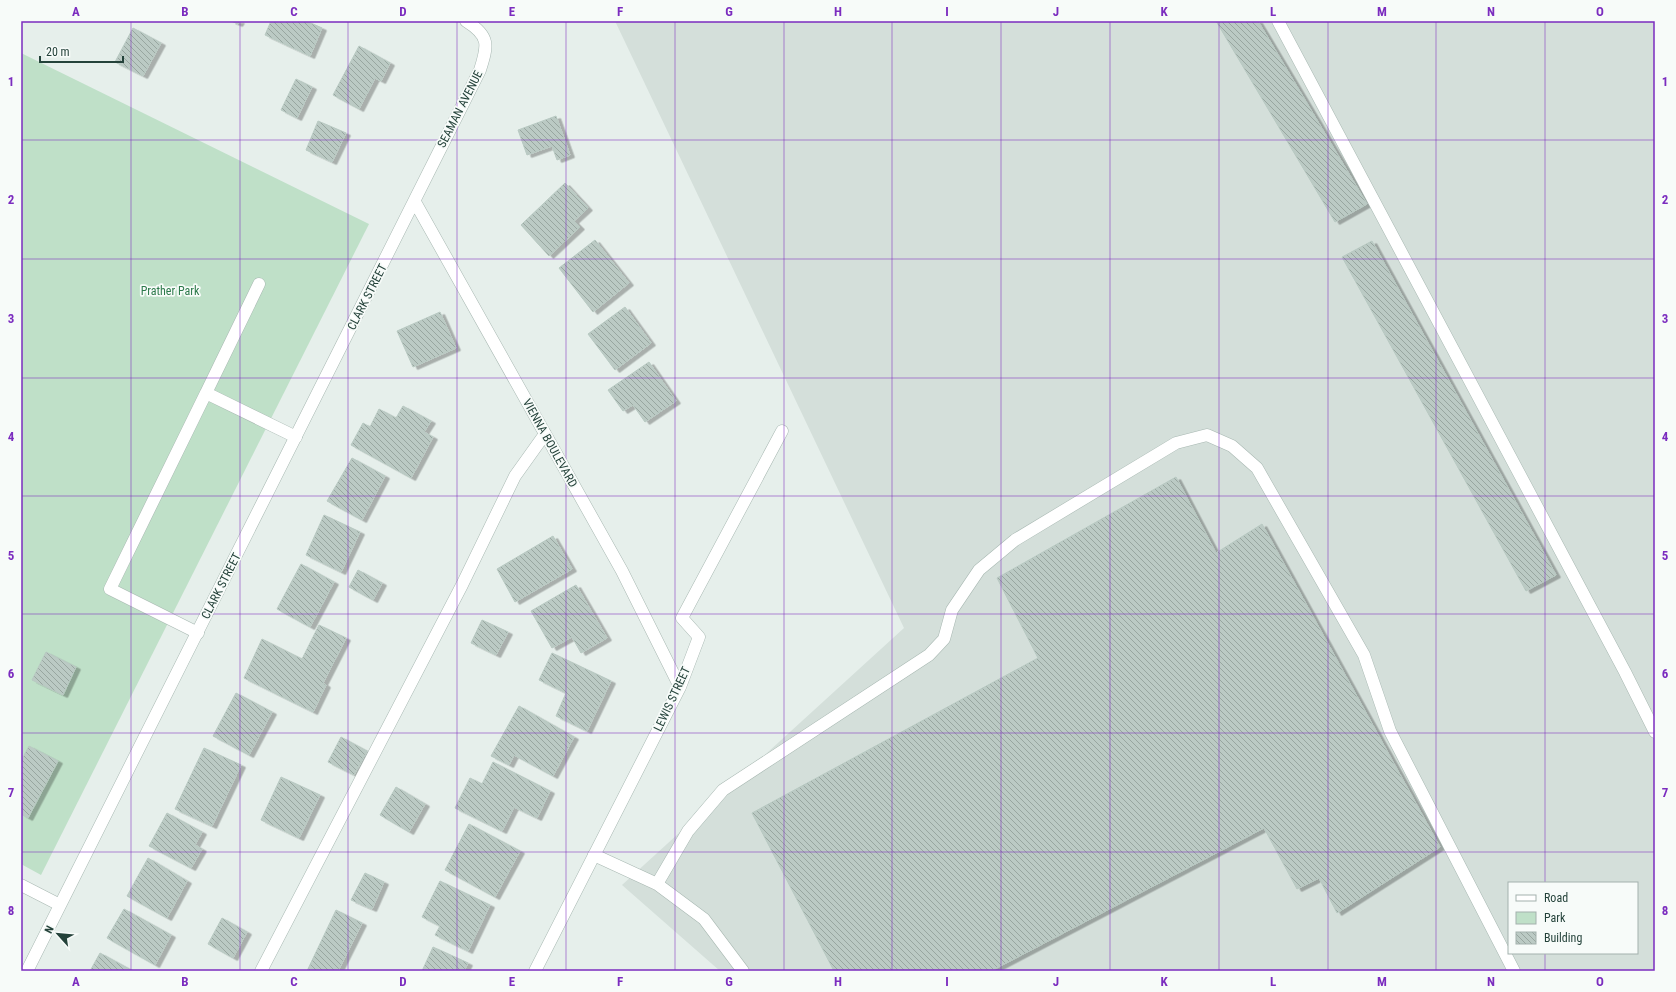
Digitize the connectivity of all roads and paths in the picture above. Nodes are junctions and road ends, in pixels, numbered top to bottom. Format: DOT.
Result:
graph roads {
  1 [pos="466,21"];
  2 [pos="1278,21"];
  3 [pos="415,202"];
  4 [pos="259,284"];
  5 [pos="206,393"];
  6 [pos="782,431"];
  7 [pos="545,434"];
  8 [pos="296,436"];
  9 [pos="198,633"];
  10 [pos="680,687"];
  11 [pos="1655,732"];
  12 [pos="594,855"];
  13 [pos="657,884"];
  14 [pos="21,885"];
  15 [pos="60,905"];
  16 [pos="27,971"];
  17 [pos="261,971"];
  18 [pos="535,971"];
  19 [pos="743,971"];
  20 [pos="1514,971"];
  1 -- 3 [label="street, SEAMAN AVENUE"];
  2 -- 11 [label="street"];
  3 -- 7 [label="street, VIENNA BOULEVARD"];
  3 -- 8 [label="street, CLARK STREET"];
  4 -- 5 [label="street"];
  5 -- 8 [label="street"];
  5 -- 9 [label="street"];
  6 -- 10 [label="street, LEWIS STREET"];
  7 -- 10 [label="street, VIENNA BOULEVARD"];
  7 -- 17 [label="street"];
  8 -- 9 [label="street, CLARK STREET"];
  9 -- 15 [label="street, CLARK STREET"];
  10 -- 12 [label="street, LEWIS STREET"];
  12 -- 13 [label="street"];
  12 -- 18 [label="street, LEWIS STREET"];
  13 -- 19 [label="street"];
  13 -- 20 [label="street"];
  14 -- 15 [label="street"];
  15 -- 16 [label="street, CLARK STREET"];
}
